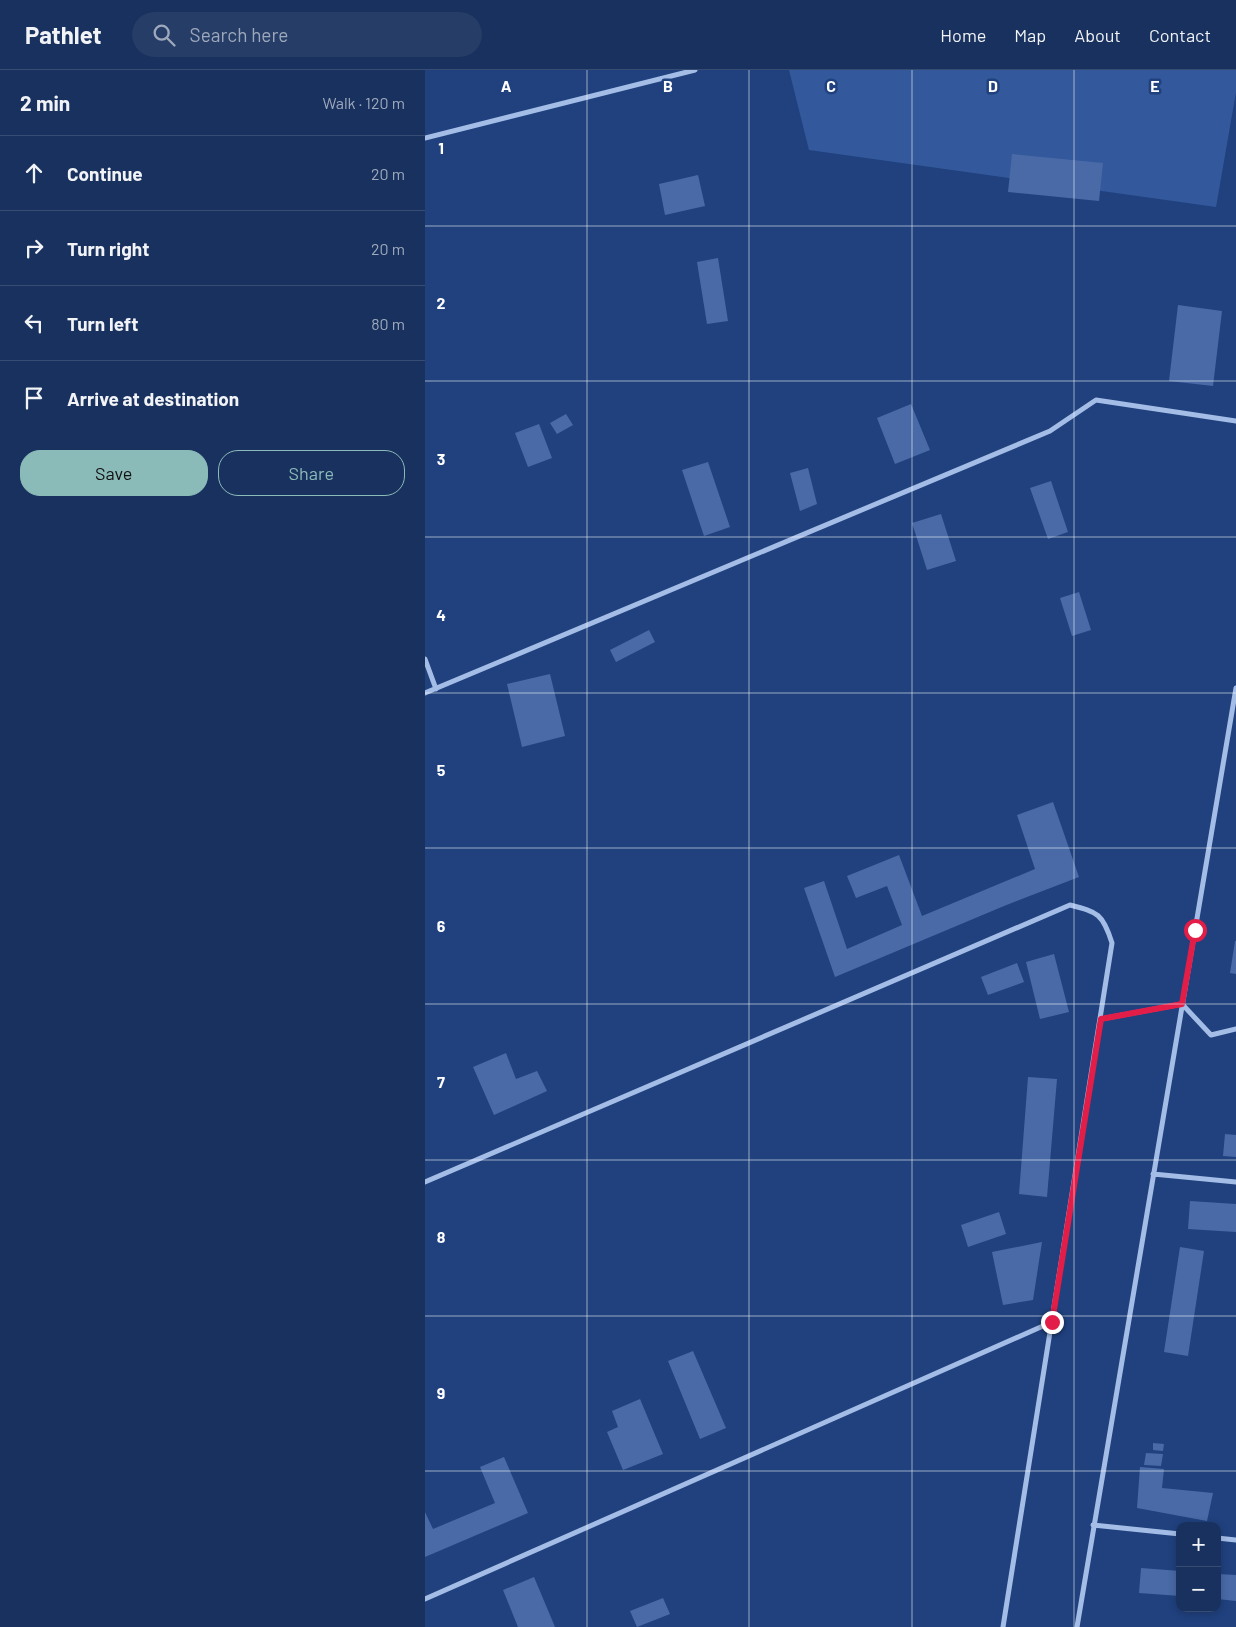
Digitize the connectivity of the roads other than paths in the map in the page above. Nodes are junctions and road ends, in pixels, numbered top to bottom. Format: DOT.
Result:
graph roads {
  1 [pos="695,70"];
  2 [pos="425,138"];
  3 [pos="1236,421"];
  4 [pos="425,659"];
  5 [pos="1236,688"];
  6 [pos="436,689"];
  7 [pos="425,693"];
  8 [pos="1182,1004"];
  9 [pos="1101,1019"];
  10 [pos="1236,1029"];
  11 [pos="1153,1174"];
  12 [pos="425,1182"];
  13 [pos="1236,1182"];
  14 [pos="1052,1322"];
  15 [pos="1093,1525"];
  16 [pos="1176,1534"];
  17 [pos="1221,1538"];
  18 [pos="1236,1540"];
  19 [pos="425,1599"];
  20 [pos="1003,1627"];
  21 [pos="1077,1627"];
  1 -- 2 [label="street"];
  3 -- 6 [label="street"];
  4 -- 6 [label="street"];
  5 -- 8 [label="street"];
  6 -- 7 [label="street"];
  8 -- 9 [label="street"];
  8 -- 10 [label="street"];
  8 -- 11 [label="street"];
  9 -- 12 [label="street"];
  9 -- 14 [label="street"];
  11 -- 13 [label="street"];
  11 -- 15 [label="street"];
  14 -- 19 [label="street"];
  14 -- 20 [label="street"];
  15 -- 16 [label="street"];
  15 -- 21 [label="street"];
  17 -- 18 [label="street"];
}
